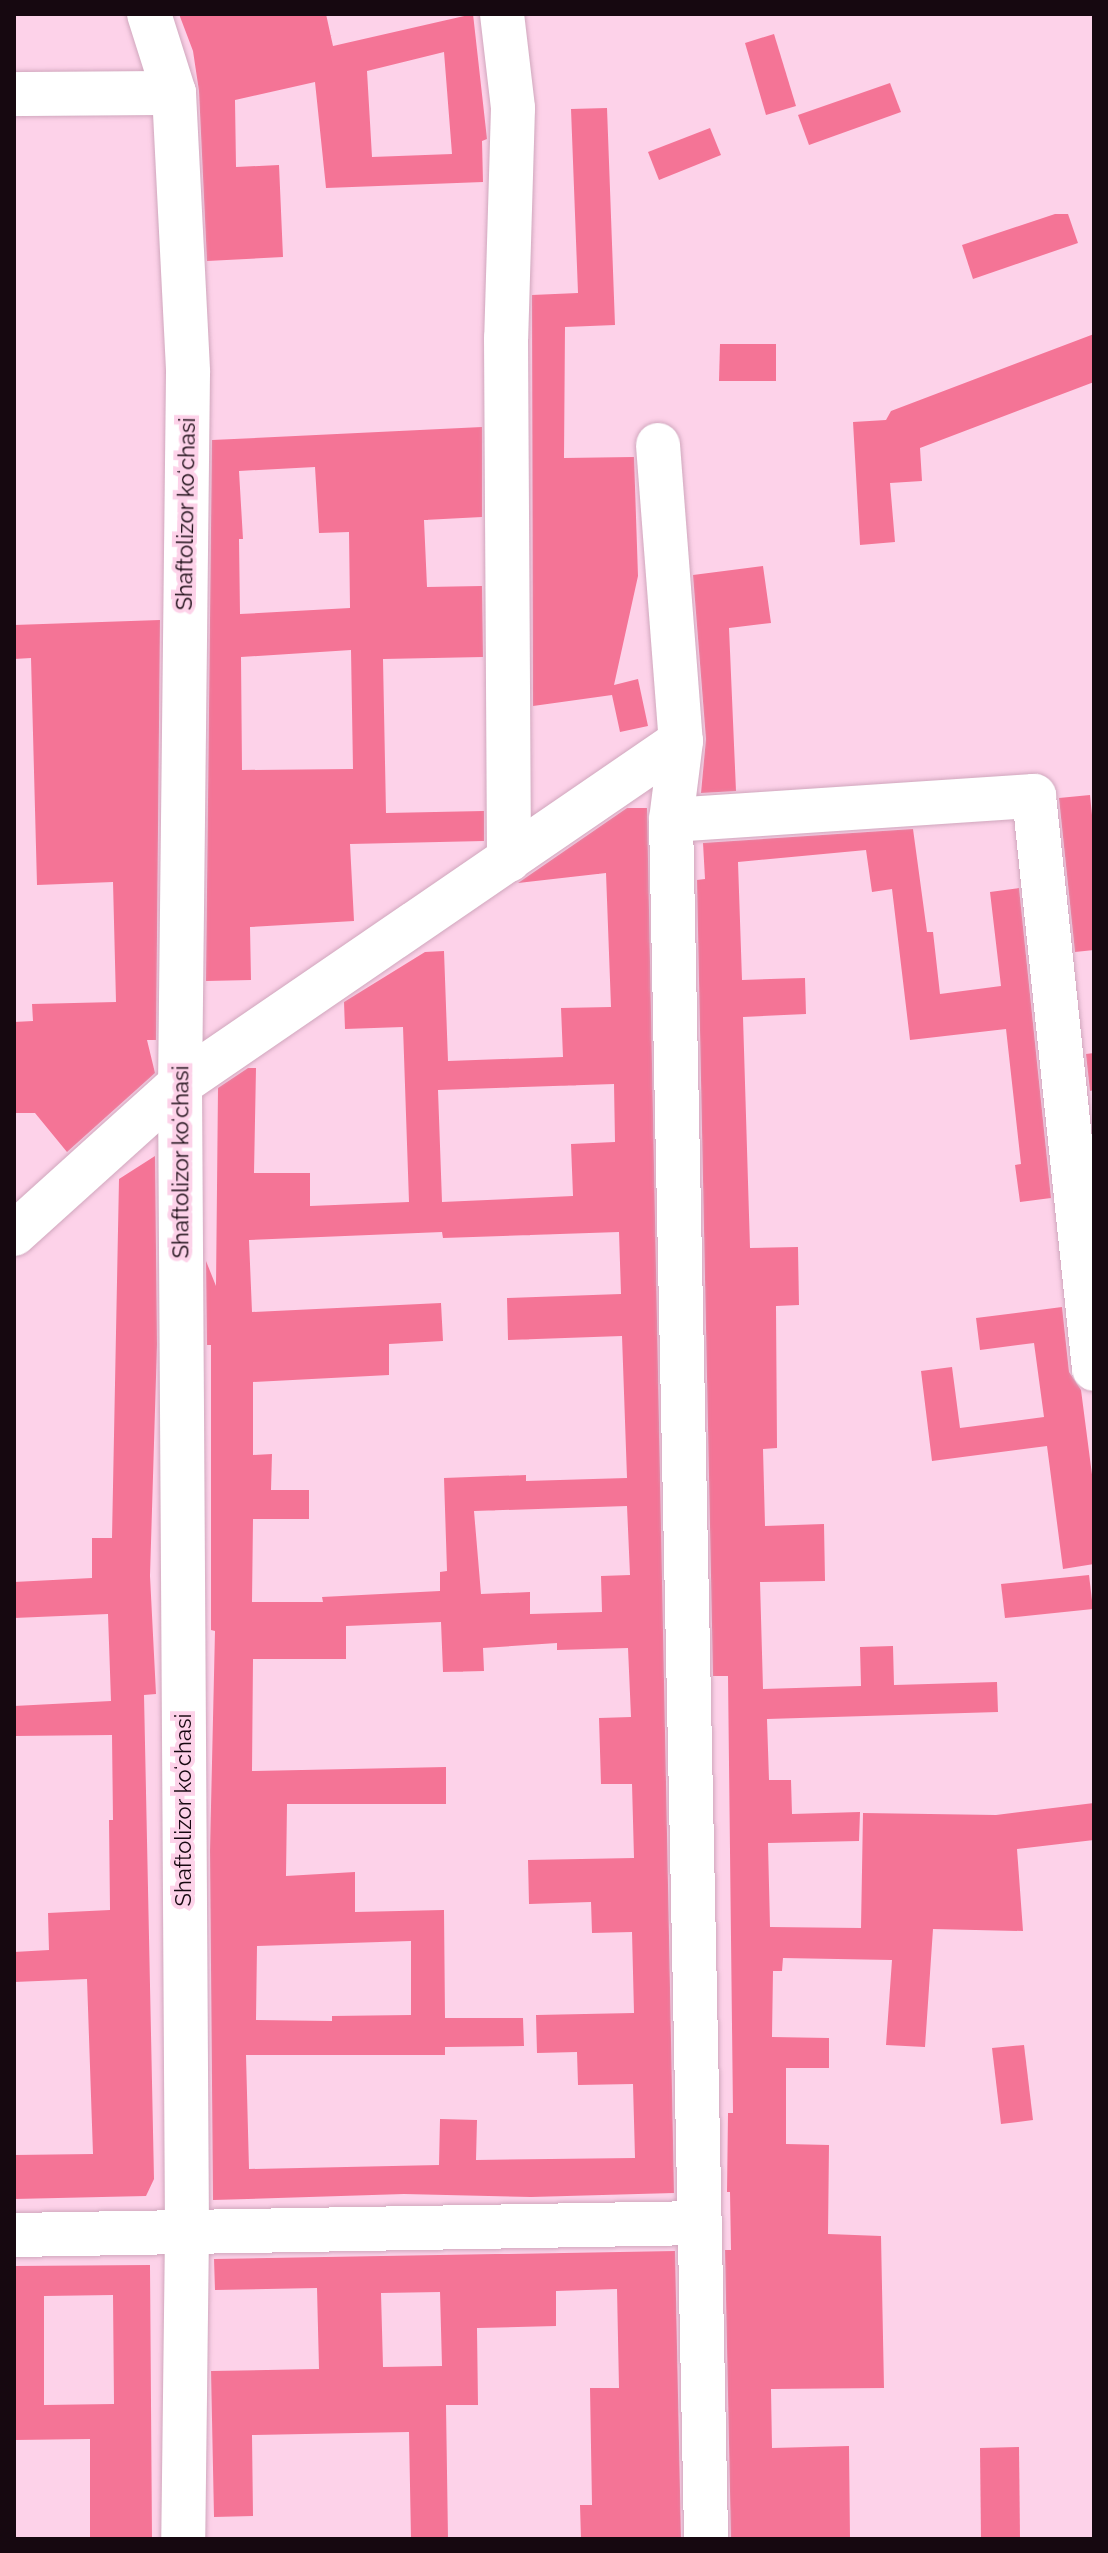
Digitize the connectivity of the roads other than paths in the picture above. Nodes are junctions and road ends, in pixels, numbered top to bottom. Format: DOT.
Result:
graph roads {
  1 [pos="149,14"];
  2 [pos="502,14"];
  3 [pos="174,93"];
  4 [pos="14,94"];
  5 [pos="658,445"];
  6 [pos="681,741"];
  7 [pos="671,820"];
  8 [pos="509,860"];
  9 [pos="180,1084"];
  10 [pos="14,1234"];
  11 [pos="1094,1369"];
  12 [pos="700,2223"];
  13 [pos="187,2232"];
  14 [pos="14,2235"];
  15 [pos="183,2539"];
  16 [pos="706,2539"];
  1 -- 3 [label="street, Shaftolizor koʻchasi"];
  2 -- 8 [label="street"];
  3 -- 4 [label="street"];
  3 -- 9 [label="street, Shaftolizor koʻchasi"];
  5 -- 6 [label="street"];
  6 -- 7 [label="street"];
  6 -- 8 [label="street"];
  7 -- 11 [label="street"];
  7 -- 12 [label="street"];
  8 -- 9 [label="street"];
  9 -- 10 [label="street"];
  9 -- 13 [label="street, Shaftolizor koʻchasi"];
  12 -- 13 [label="street"];
  12 -- 16 [label="street"];
  13 -- 14 [label="street"];
  13 -- 15 [label="street, Shaftolizor koʻchasi"];
}
